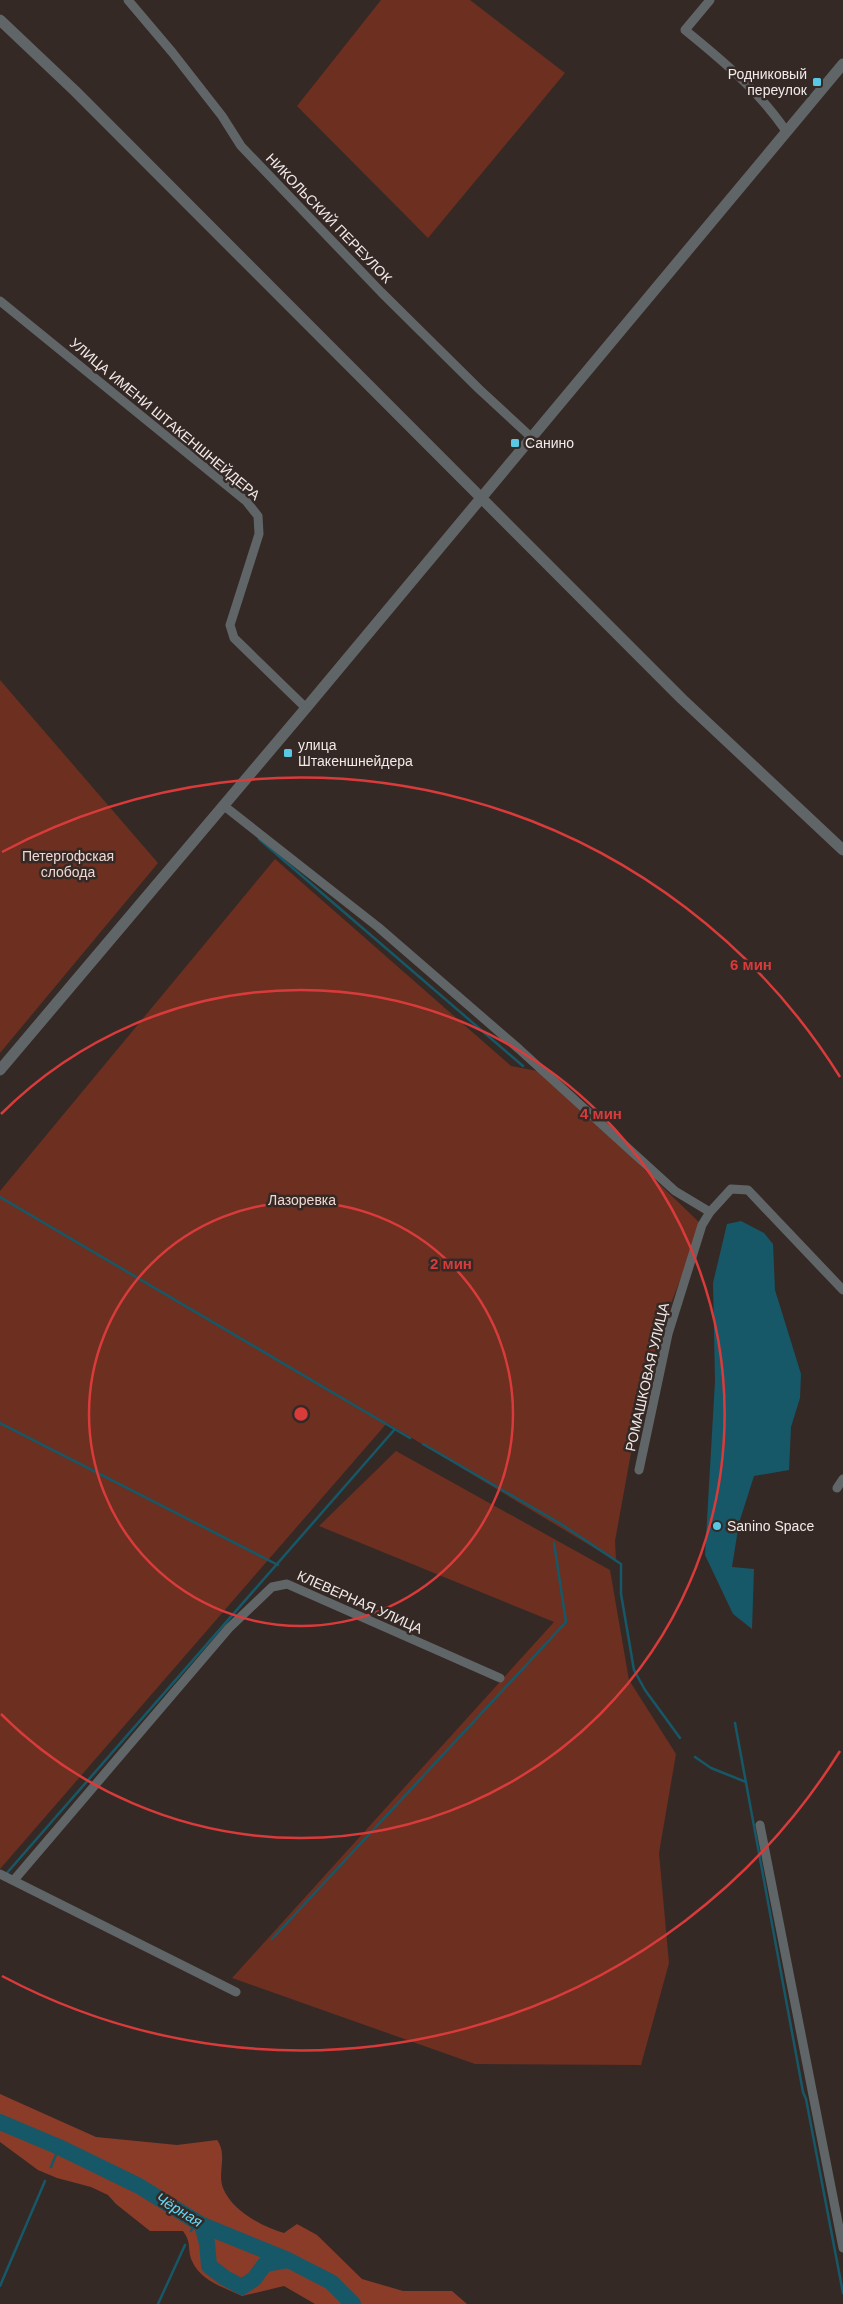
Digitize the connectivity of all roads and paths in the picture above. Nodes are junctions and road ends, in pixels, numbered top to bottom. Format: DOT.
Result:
graph roads {
  1 [pos="128,0"];
  2 [pos="710,0"];
  3 [pos="0,20"];
  4 [pos="843,64"];
  5 [pos="786,131"];
  6 [pos="0,301"];
  7 [pos="531,437"];
  8 [pos="481,496"];
  9 [pos="306,708"];
  10 [pos="223,805"];
  11 [pos="843,850"];
  12 [pos="0,1070"];
  13 [pos="710,1212"];
  14 [pos="843,1290"];
  15 [pos="639,1470"];
  16 [pos="843,1479"];
  17 [pos="837,1488"];
  18 [pos="500,1678"];
  19 [pos="760,1825"];
  20 [pos="0,1874"];
  21 [pos="14,1880"];
  22 [pos="236,1992"];
  23 [pos="843,2248"];
  1 -- 7 [label="street, НИКОЛЬСКИЙ ПЕРЕУЛОК"];
  2 -- 5 [label="street"];
  3 -- 8 [label="street"];
  4 -- 5 [label="street"];
  5 -- 7 [label="street"];
  6 -- 9 [label="street, УЛИЦА ИМЕНИ ШТАКЕНШНЕЙДЕРА"];
  7 -- 8 [label="street"];
  8 -- 9 [label="street"];
  8 -- 11 [label="street"];
  9 -- 10 [label="street"];
  10 -- 12 [label="street"];
  10 -- 13 [label="street"];
  13 -- 14 [label="street, РОМАШКОВАЯ УЛИЦА"];
  13 -- 15 [label="street, РОМАШКОВАЯ УЛИЦА"];
  16 -- 17 [label="street"];
  18 -- 21 [label="street, КЛЕВЕРНАЯ УЛИЦА"];
  19 -- 23 [label="street"];
  20 -- 21 [label="street"];
  21 -- 22 [label="street"];
}
